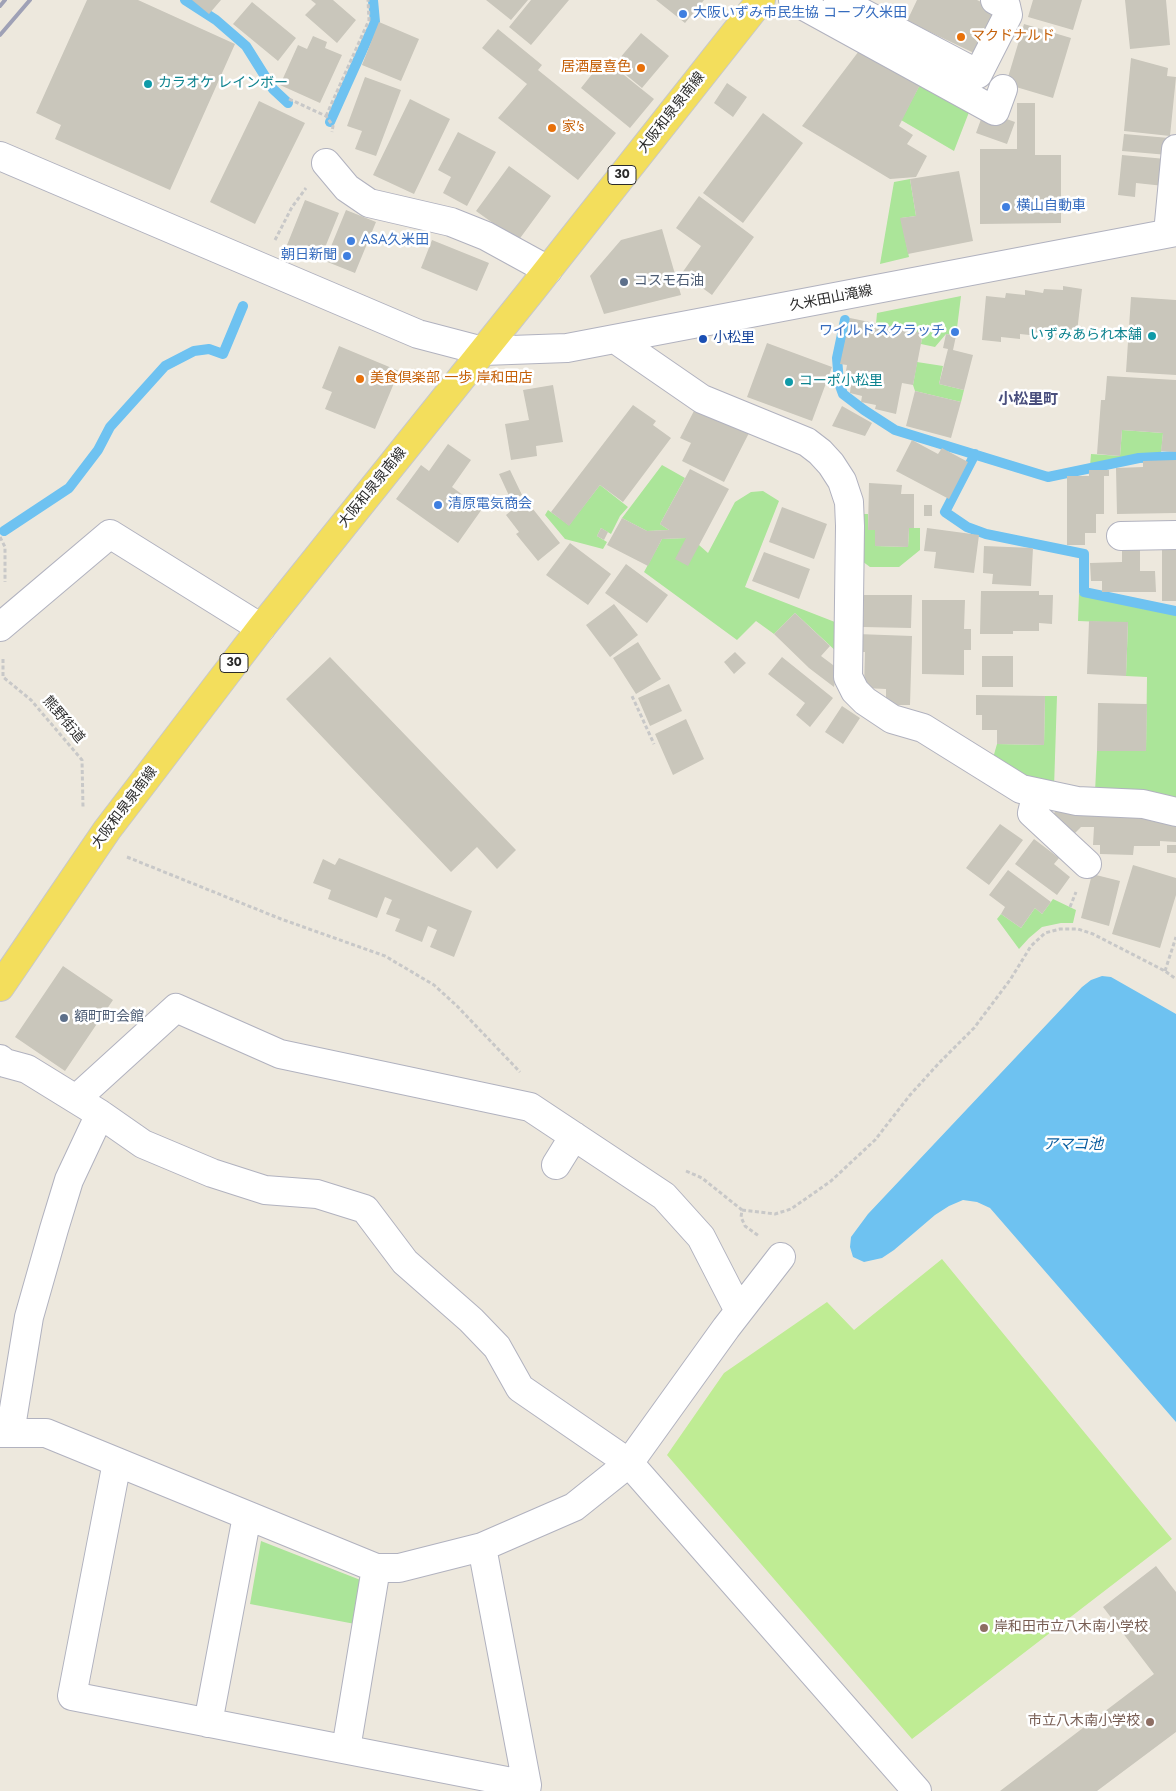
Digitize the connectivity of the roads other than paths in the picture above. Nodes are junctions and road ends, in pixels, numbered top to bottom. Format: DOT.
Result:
graph roads {
  1 [pos="761,0"];
  2 [pos="793,0"];
  3 [pos="838,0"];
  4 [pos="995,0"];
  5 [pos="1003,89"];
  6 [pos="1176,149"];
  7 [pos="0,156"];
  8 [pos="326,163"];
  9 [pos="1172,233"];
  10 [pos="548,270"];
  11 [pos="614,339"];
  12 [pos="483,351"];
  13 [pos="1176,535"];
  14 [pos="1121,536"];
  15 [pos="2,626"];
  16 [pos="261,628"];
  17 [pos="1037,793"];
  18 [pos="1176,812"];
  19 [pos="1087,864"];
  20 [pos="0,987"];
  21 [pos="0,1059"];
  22 [pos="76,1099"];
  23 [pos="100,1114"];
  24 [pos="574,1136"];
  25 [pos="556,1165"];
  26 [pos="781,1257"];
  27 [pos="739,1311"];
  28 [pos="5,1433"];
  29 [pos="117,1462"];
  30 [pos="629,1463"];
  31 [pos="247,1516"];
  32 [pos="482,1546"];
  33 [pos="376,1568"];
  34 [pos="208,1722"];
  35 [pos="346,1749"];
  36 [pos="526,1788"];
  37 [pos="917,1791"];
  1 -- 10 [label="main road, 大阪和泉泉南線 / 30"];
  2 -- 5 [label="street"];
  3 -- 4 [label="street"];
  6 -- 9 [label="street"];
  7 -- 12 [label="street, 久米田山滝線"];
  8 -- 10 [label="street"];
  9 -- 11 [label="street, 久米田山滝線"];
  10 -- 12 [label="main road, 大阪和泉泉南線 / 30"];
  11 -- 12 [label="street, 久米田山滝線"];
  11 -- 17 [label="street"];
  12 -- 16 [label="main road, 大阪和泉泉南線 / 30"];
  13 -- 14 [label="street"];
  15 -- 16 [label="street"];
  16 -- 20 [label="main road, 大阪和泉泉南線 / 30"];
  17 -- 18 [label="street"];
  17 -- 19 [label="street"];
  21 -- 22 [label="street"];
  22 -- 23 [label="street"];
  22 -- 24 [label="street"];
  23 -- 28 [label="street"];
  23 -- 30 [label="street"];
  24 -- 25 [label="street"];
  24 -- 27 [label="street"];
  26 -- 27 [label="street"];
  27 -- 30 [label="street"];
  28 -- 29 [label="street"];
  29 -- 31 [label="street"];
  29 -- 34 [label="street"];
  30 -- 32 [label="street"];
  30 -- 37 [label="street"];
  31 -- 33 [label="street"];
  31 -- 34 [label="street"];
  32 -- 33 [label="street"];
  32 -- 36 [label="street"];
  33 -- 35 [label="street"];
  34 -- 35 [label="street"];
  35 -- 36 [label="street"];
}
